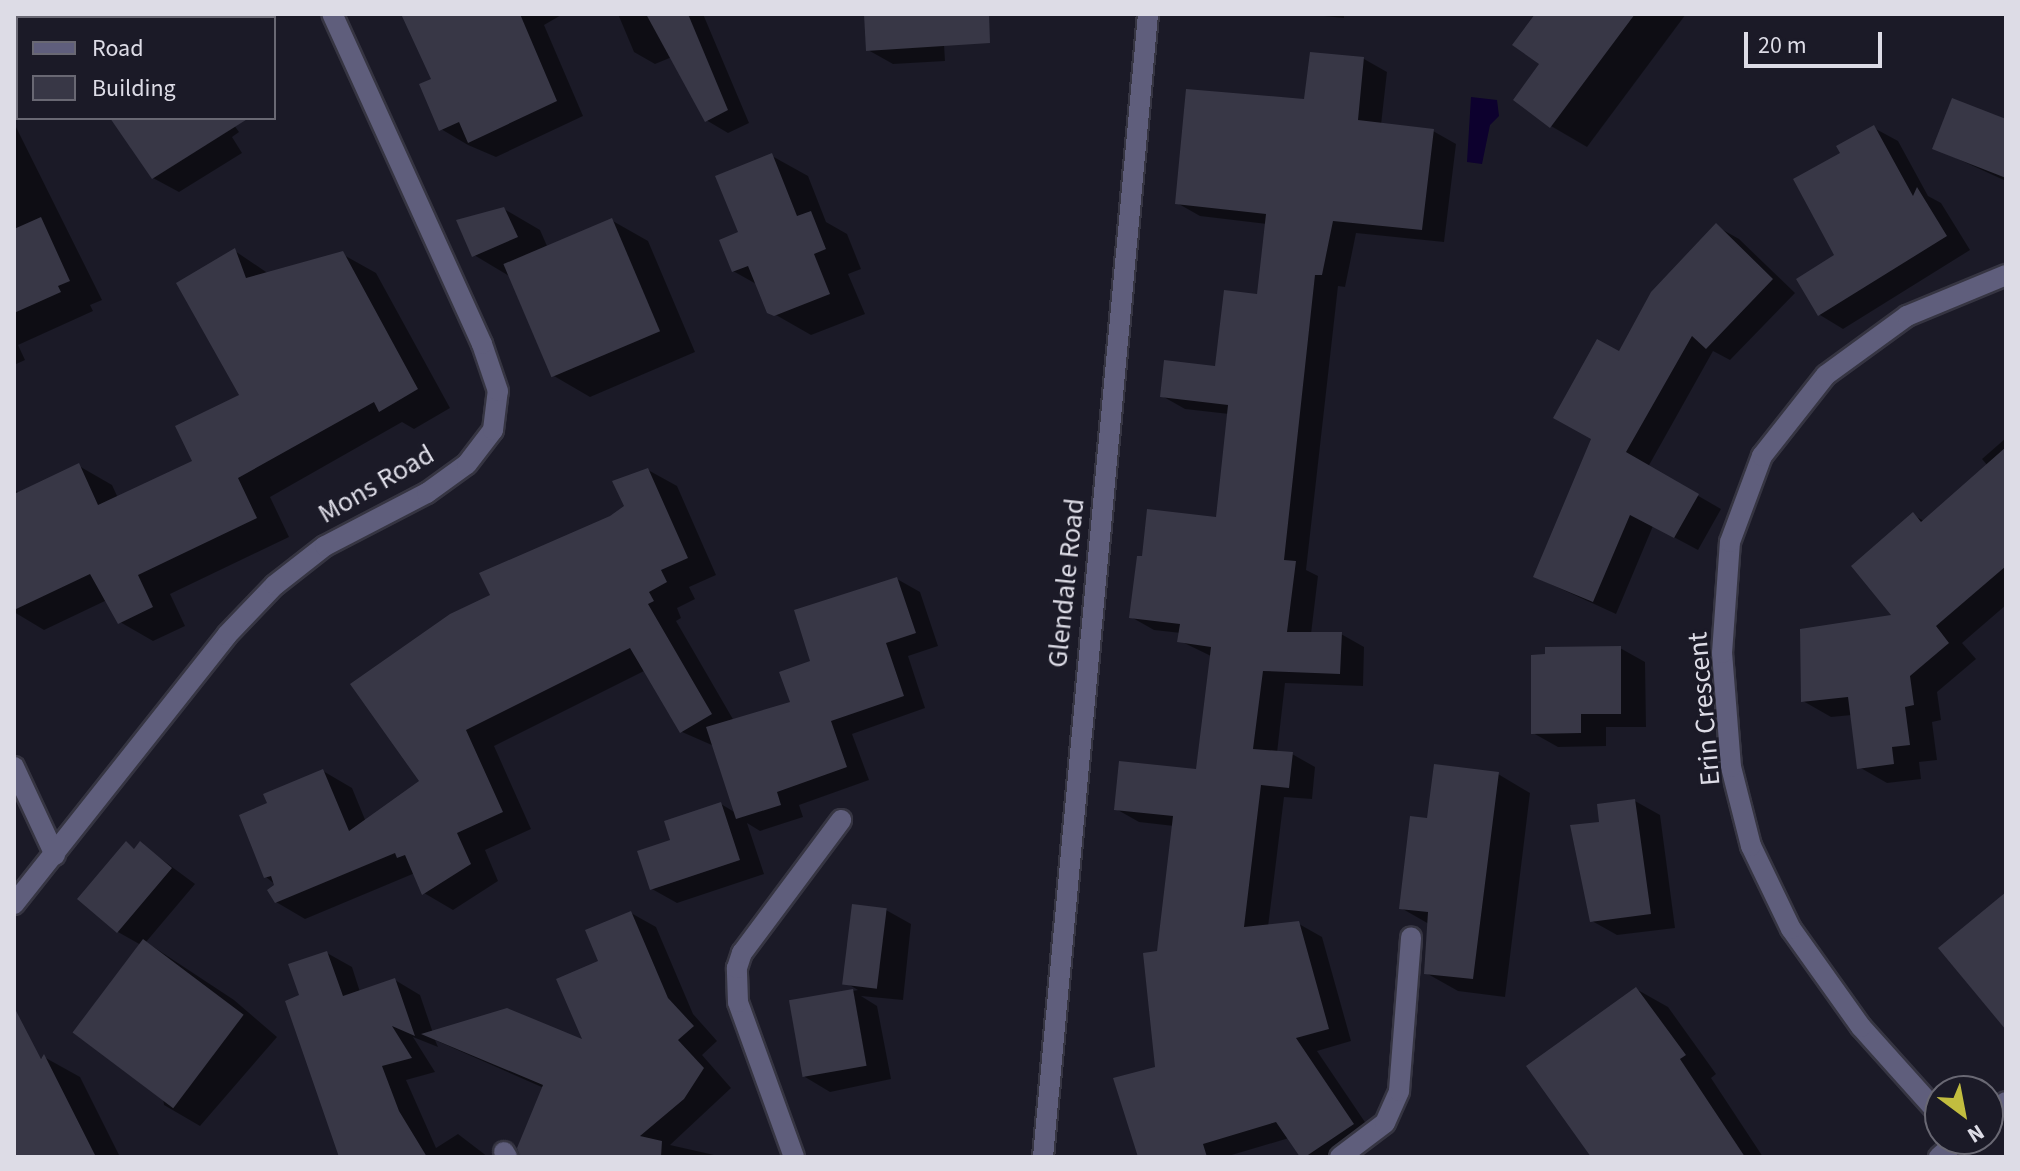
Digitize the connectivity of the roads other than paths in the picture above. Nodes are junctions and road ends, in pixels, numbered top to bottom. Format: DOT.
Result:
graph roads {
  1 [pos="332,14"];
  2 [pos="1148,14"];
  3 [pos="2006,275"];
  4 [pos="14,767"];
  5 [pos="841,820"];
  6 [pos="55,855"];
  7 [pos="14,904"];
  8 [pos="1411,937"];
  9 [pos="1924,1097"];
  10 [pos="794,1157"];
  11 [pos="1043,1157"];
  12 [pos="1340,1157"];
  1 -- 6 [label="street, Mons Road"];
  2 -- 11 [label="street, Glendale Road"];
  3 -- 9 [label="street, Erin Crescent"];
  4 -- 6 [label="street"];
  5 -- 10 [label="street"];
  6 -- 7 [label="street, Mons Road"];
  8 -- 12 [label="street"];
}
